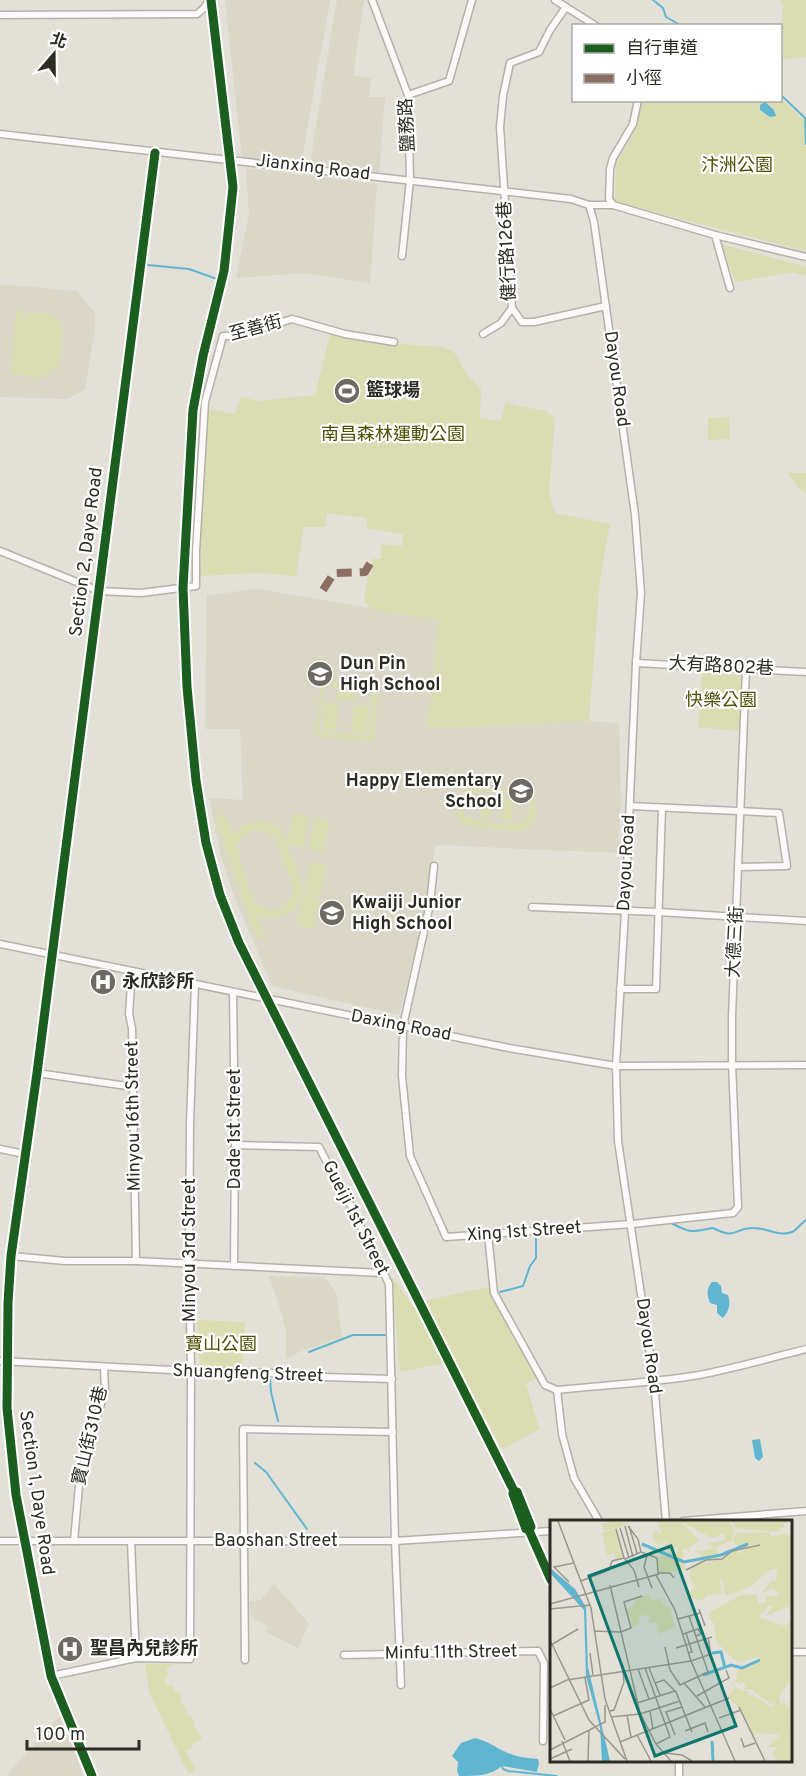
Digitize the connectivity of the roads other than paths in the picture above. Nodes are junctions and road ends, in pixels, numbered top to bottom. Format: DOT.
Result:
graph roads {
  1 [pos="209,0"];
  2 [pos="372,0"];
  3 [pos="472,0"];
  4 [pos="555,0"];
  5 [pos="566,7"];
  6 [pos="0,15"];
  7 [pos="593,24"];
  8 [pos="408,95"];
  9 [pos="638,102"];
  10 [pos="0,134"];
  11 [pos="155,153"];
  12 [pos="410,180"];
  13 [pos="504,191"];
  14 [pos="613,205"];
  15 [pos="589,206"];
  16 [pos="715,235"];
  17 [pos="402,256"];
  18 [pos="806,256"];
  19 [pos="730,288"];
  20 [pos="606,306"];
  21 [pos="512,308"];
  22 [pos="483,334"];
  23 [pos="394,342"];
  24 [pos="0,551"];
  25 [pos="99,591"];
  26 [pos="636,663"];
  27 [pos="746,669"];
  28 [pos="806,672"];
  29 [pos="630,806"];
  30 [pos="662,808"];
  31 [pos="742,811"];
  32 [pos="434,866"];
  33 [pos="739,867"];
  34 [pos="532,907"];
  35 [pos="625,911"];
  36 [pos="658,912"];
  37 [pos="738,918"];
  38 [pos="806,921"];
  39 [pos="0,944"];
  40 [pos="52,955"];
  41 [pos="132,971"];
  42 [pos="195,984"];
  43 [pos="620,989"];
  44 [pos="233,992"];
  45 [pos="403,1026"];
  46 [pos="732,1064"];
  47 [pos="806,1065"];
  48 [pos="616,1066"];
  49 [pos="37,1073"];
  50 [pos="134,1087"];
  51 [pos="235,1145"];
  52 [pos="0,1149"];
  53 [pos="24,1154"];
  54 [pos="733,1213"];
  55 [pos="632,1224"];
  56 [pos="488,1234"];
  57 [pos="11,1256"];
  58 [pos="136,1261"];
  59 [pos="189,1263"];
  60 [pos="234,1266"];
  61 [pos="382,1273"];
  62 [pos="806,1348"];
  63 [pos="3,1361"];
  64 [pos="104,1367"];
  65 [pos="191,1371"];
  66 [pos="392,1379"];
  67 [pos="654,1381"];
  68 [pos="557,1390"];
  69 [pos="393,1432"];
  70 [pos="806,1511"];
  71 [pos="776,1517"];
  72 [pos="598,1520"];
  73 [pos="666,1520"];
  74 [pos="706,1520"];
  75 [pos="550,1531"];
  76 [pos="0,1541"];
  77 [pos="24,1541"];
  78 [pos="74,1541"];
  79 [pos="131,1541"];
  80 [pos="189,1541"];
  81 [pos="244,1541"];
  82 [pos="395,1541"];
  83 [pos="401,1654"];
  84 [pos="344,1655"];
  85 [pos="136,1658"];
  86 [pos="245,1660"];
  87 [pos="51,1676"];
  88 [pos="401,1685"];
  89 [pos="543,1741"];
  90 [pos="92,1776"];
  1 -- 6 [label="street"];
  2 -- 8 [label="street, 鹽務路"];
  3 -- 8 [label="street"];
  4 -- 5 [label="street"];
  5 -- 7 [label="street"];
  5 -- 13 [label="street, 健行路126巷"];
  8 -- 12 [label="street, 鹽務路"];
  9 -- 14 [label="street"];
  10 -- 11 [label="street, Jianxing Road"];
  11 -- 12 [label="street, Jianxing Road"];
  11 -- 25 [label="street, Section 2, Daye Road"];
  12 -- 13 [label="street, Jianxing Road"];
  12 -- 17 [label="street, 鹽務路"];
  13 -- 15 [label="street, Jianxing Road"];
  13 -- 21 [label="street, 健行路126巷"];
  14 -- 15 [label="street, Jianxing Road"];
  14 -- 16 [label="street, Jianxing Road"];
  15 -- 20 [label="street, Dayou Road"];
  16 -- 18 [label="street, Jianxing Road"];
  16 -- 19 [label="street"];
  20 -- 21 [label="street"];
  20 -- 26 [label="street, Dayou Road"];
  21 -- 22 [label="street, 健行路126巷"];
  23 -- 25 [label="street, 至善街"];
  24 -- 25 [label="street"];
  25 -- 40 [label="street, Section 2, Daye Road"];
  26 -- 27 [label="street, 大有路802巷"];
  26 -- 29 [label="street, Dayou Road"];
  27 -- 28 [label="street, 大有路802巷"];
  27 -- 31 [label="street, 大德三街"];
  29 -- 30 [label="street"];
  29 -- 35 [label="street, Dayou Road"];
  30 -- 31 [label="street"];
  30 -- 36 [label="street"];
  31 -- 33 [label="street, 大德三街"];
  31 -- 33 [label="street"];
  32 -- 45 [label="street, Xing 1st Street"];
  33 -- 37 [label="street, 大德三街"];
  34 -- 35 [label="street"];
  35 -- 36 [label="street"];
  35 -- 43 [label="street, Dayou Road"];
  36 -- 37 [label="street"];
  36 -- 43 [label="street"];
  37 -- 38 [label="street"];
  37 -- 46 [label="street, 大德三街"];
  39 -- 40 [label="street, Daxing Road"];
  40 -- 41 [label="street, Daxing Road"];
  40 -- 49 [label="street, Section 1, Daye Road"];
  41 -- 42 [label="street, Daxing Road"];
  41 -- 50 [label="street, Minyou 16th Street"];
  42 -- 44 [label="street, Daxing Road"];
  42 -- 59 [label="street, Minyou 3rd Street"];
  43 -- 48 [label="street, Dayou Road"];
  44 -- 45 [label="street, Daxing Road"];
  44 -- 51 [label="street, Dade 1st Street"];
  45 -- 48 [label="street, Daxing Road"];
  45 -- 56 [label="street, Xing 1st Street"];
  46 -- 47 [label="street, Daxing Road"];
  46 -- 48 [label="street, Daxing Road"];
  46 -- 54 [label="street, 大德三街"];
  48 -- 55 [label="street, Dayou Road"];
  49 -- 50 [label="street"];
  49 -- 53 [label="street, Section 1, Daye Road"];
  50 -- 58 [label="street, Minyou 16th Street"];
  51 -- 60 [label="street, Dade 1st Street"];
  51 -- 61 [label="street, Gueiji 1st Street"];
  52 -- 53 [label="street"];
  53 -- 57 [label="street, Section 1, Daye Road"];
  54 -- 55 [label="street, Xing 1st Street"];
  55 -- 56 [label="street, Xing 1st Street"];
  55 -- 67 [label="street, Dayou Road"];
  56 -- 68 [label="street"];
  57 -- 58 [label="street"];
  57 -- 63 [label="street, Section 1, Daye Road"];
  58 -- 59 [label="street"];
  59 -- 60 [label="street"];
  59 -- 65 [label="street, Minyou 3rd Street"];
  60 -- 61 [label="street"];
  61 -- 66 [label="street, Gueiji 1st Street"];
  62 -- 67 [label="street"];
  63 -- 64 [label="street, Shuangfeng Street"];
  63 -- 77 [label="street, Section 1, Daye Road"];
  64 -- 65 [label="street, Shuangfeng Street"];
  64 -- 78 [label="street, 寶山街310巷"];
  65 -- 66 [label="street, Shuangfeng Street"];
  65 -- 80 [label="street, Minyou 3rd Street"];
  66 -- 69 [label="street, Gueiji 1st Street"];
  67 -- 68 [label="street"];
  67 -- 73 [label="street, Dayou Road"];
  68 -- 72 [label="street"];
  69 -- 81 [label="street"];
  69 -- 82 [label="street, Gueiji 1st Street"];
  70 -- 71 [label="street"];
  71 -- 74 [label="street"];
  75 -- 82 [label="street, Baoshan Street"];
  76 -- 77 [label="street, Baoshan Street"];
  77 -- 78 [label="street, Baoshan Street"];
  77 -- 87 [label="street, Section 1, Daye Road"];
  78 -- 79 [label="street, Baoshan Street"];
  79 -- 80 [label="street, Baoshan Street"];
  79 -- 85 [label="street"];
  80 -- 81 [label="street, Baoshan Street"];
  80 -- 85 [label="street, Minyou 3rd Street"];
  81 -- 82 [label="street, Baoshan Street"];
  81 -- 86 [label="street"];
  82 -- 83 [label="street, Gueiji 1st Street"];
  83 -- 84 [label="street, Minfu 11th Street"];
  83 -- 88 [label="street, Gueiji 1st Street"];
  83 -- 89 [label="street, Minfu 11th Street"];
  85 -- 87 [label="street"];
  87 -- 90 [label="street, Section 1, Daye Road"];
}
